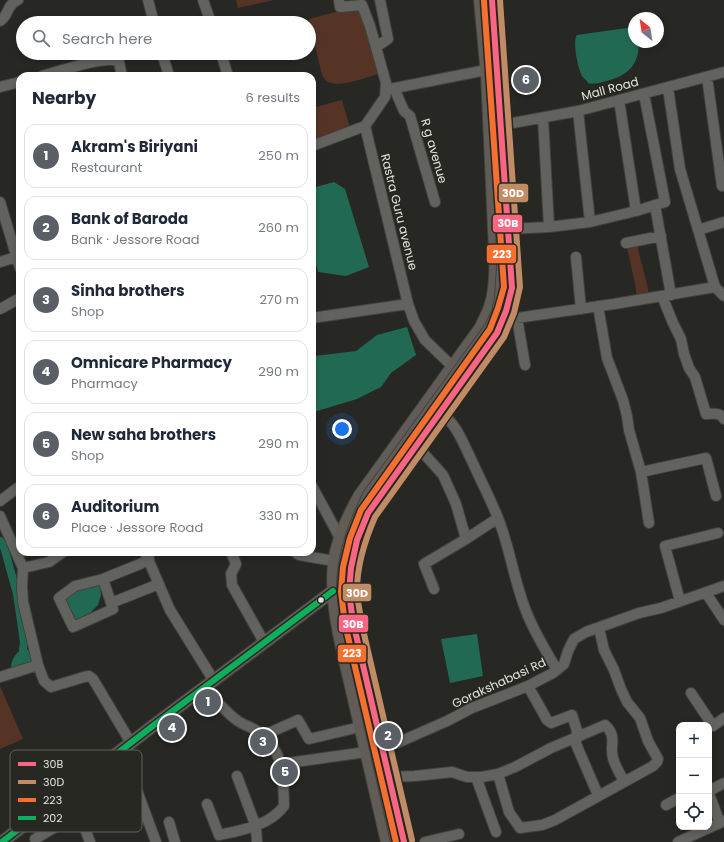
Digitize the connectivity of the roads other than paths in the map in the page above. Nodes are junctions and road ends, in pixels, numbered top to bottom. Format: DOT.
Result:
graph roads {
  1 [pos="18,0"];
  2 [pos="148,0"];
  3 [pos="203,0"];
  4 [pos="339,0"];
  5 [pos="380,0"];
  6 [pos="480,0"];
  7 [pos="487,0"];
  8 [pos="492,0"];
  9 [pos="152,16"];
  10 [pos="209,16"];
  11 [pos="0,22"];
  12 [pos="376,47"];
  13 [pos="115,60"];
  14 [pos="115,60"];
  15 [pos="164,60"];
  16 [pos="223,60"];
  17 [pos="486,70"];
  18 [pos="66,72"];
  19 [pos="121,72"];
  20 [pos="168,72"];
  21 [pos="227,72"];
  22 [pos="724,72"];
  23 [pos="707,77"];
  24 [pos="16,83"];
  25 [pos="0,87"];
  26 [pos="390,88"];
  27 [pos="668,88"];
  28 [pos="644,94"];
  29 [pos="619,100"];
  30 [pos="578,111"];
  31 [pos="543,118"];
  32 [pos="502,125"];
  33 [pos="365,126"];
  34 [pos="316,144"];
  35 [pos="722,186"];
  36 [pos="0,202"];
  37 [pos="435,202"];
  38 [pos="655,205"];
  39 [pos="636,211"];
  40 [pos="590,222"];
  41 [pos="724,222"];
  42 [pos="549,227"];
  43 [pos="508,229"];
  44 [pos="4,230"];
  45 [pos="698,230"];
  46 [pos="661,236"];
  47 [pos="631,242"];
  48 [pos="576,256"];
  49 [pos="16,257"];
  50 [pos="0,262"];
  51 [pos="715,288"];
  52 [pos="667,295"];
  53 [pos="724,296"];
  54 [pos="16,300"];
  55 [pos="408,304"];
  56 [pos="598,306"];
  57 [pos="0,309"];
  58 [pos="581,309"];
  59 [pos="486,316"];
  60 [pos="316,317"];
  61 [pos="517,318"];
  62 [pos="504,320"];
  63 [pos="525,365"];
  64 [pos="452,366"];
  65 [pos="439,412"];
  66 [pos="724,420"];
  67 [pos="416,445"];
  68 [pos="641,472"];
  69 [pos="16,489"];
  70 [pos="316,493"];
  71 [pos="716,496"];
  72 [pos="0,501"];
  73 [pos="0,516"];
  74 [pos="498,518"];
  75 [pos="649,523"];
  76 [pos="718,533"];
  77 [pos="340,538"];
  78 [pos="466,539"];
  79 [pos="355,543"];
  80 [pos="16,552"];
  81 [pos="18,556"];
  82 [pos="57,556"];
  83 [pos="146,556"];
  84 [pos="147,556"];
  85 [pos="233,556"];
  86 [pos="305,556"];
  87 [pos="334,561"];
  88 [pos="23,568"];
  89 [pos="103,579"];
  90 [pos="160,584"];
  91 [pos="724,586"];
  92 [pos="349,588"];
  93 [pos="434,588"];
  94 [pos="333,591"];
  95 [pos="706,593"];
  96 [pos="680,602"];
  97 [pos="111,603"];
  98 [pos="724,620"];
  99 [pos="599,628"];
  100 [pos="264,642"];
  101 [pos="38,665"];
  102 [pos="557,670"];
  103 [pos="0,677"];
  104 [pos="210,684"];
  105 [pos="528,686"];
  106 [pos="691,693"];
  107 [pos="724,718"];
  108 [pos="360,727"];
  109 [pos="262,736"];
  110 [pos="576,739"];
  111 [pos="127,746"];
  112 [pos="382,748"];
  113 [pos="122,750"];
  114 [pos="128,750"];
  115 [pos="366,752"];
  116 [pos="281,764"];
  117 [pos="498,774"];
  118 [pos="237,776"];
  119 [pos="389,777"];
  120 [pos="476,777"];
  121 [pos="624,781"];
  122 [pos="724,783"];
  123 [pos="712,789"];
  124 [pos="598,795"];
  125 [pos="142,796"];
  126 [pos="676,800"];
  127 [pos="712,800"];
  128 [pos="207,804"];
  129 [pos="666,805"];
  130 [pos="169,822"];
  131 [pos="722,822"];
  132 [pos="256,827"];
  133 [pos="15,832"];
  134 [pos="49,832"];
  135 [pos="86,832"];
  136 [pos="496,832"];
  137 [pos="458,834"];
  138 [pos="698,838"];
  139 [pos="36,840"];
  140 [pos="2,842"];
  141 [pos="90,842"];
  142 [pos="156,842"];
  143 [pos="175,842"];
  144 [pos="257,842"];
  145 [pos="387,842"];
  146 [pos="397,842"];
  147 [pos="404,842"];
  148 [pos="426,842"];
  149 [pos="678,842"];
  1 -- 11 [label="street"];
  2 -- 9 [label="street"];
  3 -- 10 [label="street"];
  4 -- 12 [label="street"];
  5 -- 12 [label="street"];
  6 -- 17 [label="main road"];
  7 -- 146 [label="main road, bridge"];
  8 -- 32 [label="main road"];
  12 -- 26 [label="street"];
  13 -- 18 [label="street"];
  14 -- 19 [label="street"];
  15 -- 20 [label="street"];
  16 -- 21 [label="street"];
  17 -- 26 [label="street"];
  17 -- 59 [label="main road"];
  22 -- 23 [label="street, Mall Road"];
  23 -- 27 [label="street, Mall Road"];
  23 -- 35 [label="street"];
  24 -- 25 [label="street"];
  26 -- 33 [label="street"];
  26 -- 37 [label="street, R g avenue"];
  27 -- 28 [label="street, Mall Road"];
  27 -- 45 [label="street"];
  28 -- 29 [label="street, Mall Road"];
  28 -- 38 [label="street"];
  29 -- 30 [label="street, Mall Road"];
  29 -- 39 [label="street"];
  30 -- 31 [label="street, Mall Road"];
  30 -- 40 [label="street"];
  31 -- 32 [label="street, Mall Road"];
  31 -- 42 [label="street"];
  32 -- 43 [label="main road"];
  33 -- 34 [label="street"];
  33 -- 55 [label="street, Rastra Guru avenue"];
  36 -- 44 [label="street"];
  38 -- 39 [label="street"];
  38 -- 46 [label="street"];
  39 -- 40 [label="street"];
  40 -- 42 [label="street"];
  41 -- 45 [label="street"];
  42 -- 43 [label="street"];
  43 -- 62 [label="main road"];
  44 -- 49 [label="street"];
  45 -- 51 [label="street"];
  46 -- 47 [label="street"];
  46 -- 52 [label="street"];
  48 -- 58 [label="street"];
  49 -- 50 [label="street"];
  51 -- 52 [label="street"];
  51 -- 53 [label="street"];
  52 -- 56 [label="street"];
  52 -- 66 [label="street"];
  54 -- 57 [label="street"];
  55 -- 60 [label="street"];
  55 -- 64 [label="street, Rastra Guru avenue"];
  56 -- 58 [label="street"];
  56 -- 68 [label="street"];
  58 -- 61 [label="street"];
  59 -- 62 [label="street"];
  59 -- 64 [label="main road"];
  61 -- 62 [label="street"];
  61 -- 63 [label="street"];
  62 -- 65 [label="main road"];
  64 -- 77 [label="main road"];
  65 -- 67 [label="main road"];
  65 -- 74 [label="street"];
  67 -- 78 [label="street"];
  67 -- 79 [label="main road"];
  68 -- 71 [label="street"];
  68 -- 75 [label="street"];
  69 -- 72 [label="street"];
  70 -- 77 [label="street"];
  73 -- 80 [label="street"];
  74 -- 78 [label="street"];
  74 -- 102 [label="street"];
  76 -- 96 [label="street"];
  77 -- 79 [label="street"];
  77 -- 87 [label="main road"];
  78 -- 93 [label="street"];
  79 -- 92 [label="main road"];
  81 -- 88 [label="street"];
  82 -- 88 [label="street"];
  83 -- 89 [label="street"];
  84 -- 90 [label="street"];
  85 -- 100 [label="street"];
  86 -- 87 [label="street"];
  87 -- 94 [label="main road"];
  88 -- 101 [label="street"];
  89 -- 97 [label="street"];
  89 -- 97 [label="street"];
  90 -- 97 [label="street"];
  90 -- 104 [label="street"];
  91 -- 95 [label="street, Gorakshabasi Rd"];
  92 -- 94 [label="main road"];
  92 -- 112 [label="main road"];
  94 -- 100 [label="main road"];
  94 -- 108 [label="main road"];
  95 -- 96 [label="street, Gorakshabasi Rd"];
  95 -- 98 [label="street"];
  96 -- 99 [label="street, Gorakshabasi Rd"];
  99 -- 102 [label="street, Gorakshabasi Rd"];
  99 -- 121 [label="street"];
  100 -- 104 [label="main road"];
  101 -- 103 [label="street"];
  101 -- 111 [label="street"];
  102 -- 105 [label="street, Gorakshabasi Rd"];
  104 -- 109 [label="street"];
  104 -- 111 [label="main road"];
  105 -- 110 [label="street"];
  105 -- 112 [label="street, Gorakshabasi Rd"];
  106 -- 107 [label="street"];
  108 -- 109 [label="street"];
  108 -- 115 [label="main road"];
  109 -- 116 [label="street"];
  110 -- 117 [label="street"];
  110 -- 121 [label="street"];
  110 -- 124 [label="street"];
  111 -- 113 [label="main road"];
  111 -- 114 [label="street"];
  112 -- 115 [label="street, Gorakshabasi Rd"];
  112 -- 119 [label="main road"];
  115 -- 116 [label="street, Gorakshabasi Rd"];
  115 -- 145 [label="main road"];
  116 -- 132 [label="street"];
  117 -- 120 [label="street"];
  117 -- 124 [label="street"];
  118 -- 132 [label="street"];
  119 -- 120 [label="street"];
  119 -- 147 [label="main road"];
  120 -- 136 [label="street"];
  121 -- 124 [label="street"];
  122 -- 123 [label="street"];
  125 -- 142 [label="street"];
  126 -- 129 [label="street"];
  127 -- 131 [label="street"];
  128 -- 132 [label="street"];
  130 -- 143 [label="street"];
  131 -- 138 [label="street"];
  132 -- 144 [label="street"];
  133 -- 140 [label="main road"];
  134 -- 139 [label="street"];
  135 -- 141 [label="street"];
  137 -- 148 [label="street"];
  138 -- 149 [label="street"];
}
